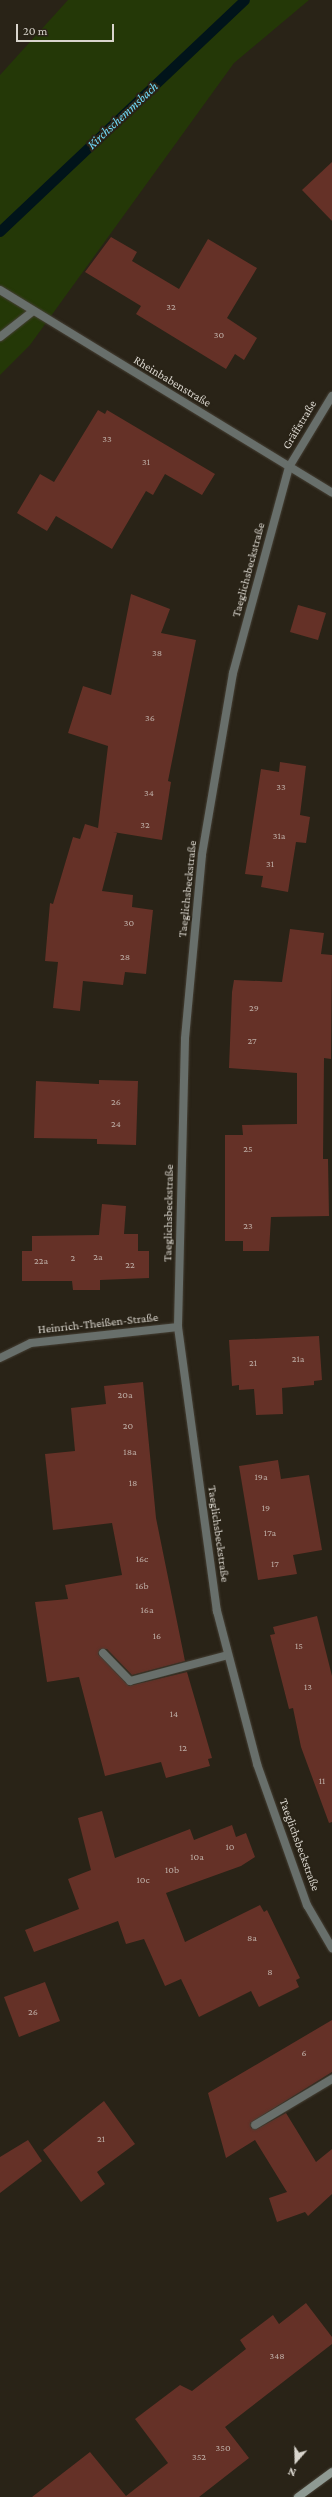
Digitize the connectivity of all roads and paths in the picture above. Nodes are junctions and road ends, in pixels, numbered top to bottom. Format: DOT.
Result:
graph roads {
  1 [pos="0,290"];
  2 [pos="33,311"];
  3 [pos="0,337"];
  4 [pos="332,396"];
  5 [pos="289,467"];
  6 [pos="332,493"];
  7 [pos="178,1327"];
  8 [pos="0,1358"];
  9 [pos="103,1653"];
  10 [pos="228,1655"];
  11 [pos="332,1948"];
  12 [pos="332,2079"];
  13 [pos="255,2125"];
  14 [pos="332,2472"];
  15 [pos="298,2497"];
  1 -- 2 [label="street, Rheinbabenstraße"];
  2 -- 3 [label="street"];
  2 -- 5 [label="street, Rheinbabenstraße"];
  4 -- 5 [label="street, Gräffstraße"];
  5 -- 6 [label="street, Rheinbabenstraße"];
  5 -- 7 [label="street, Taeglichsbeckstraße"];
  7 -- 8 [label="street, Heinrich-Theißen-Straße"];
  7 -- 10 [label="street, Taeglichsbeckstraße"];
  9 -- 10 [label="street"];
  10 -- 11 [label="street, Taeglichsbeckstraße"];
  12 -- 13 [label="street"];
  14 -- 15 [label="main road"];
}
